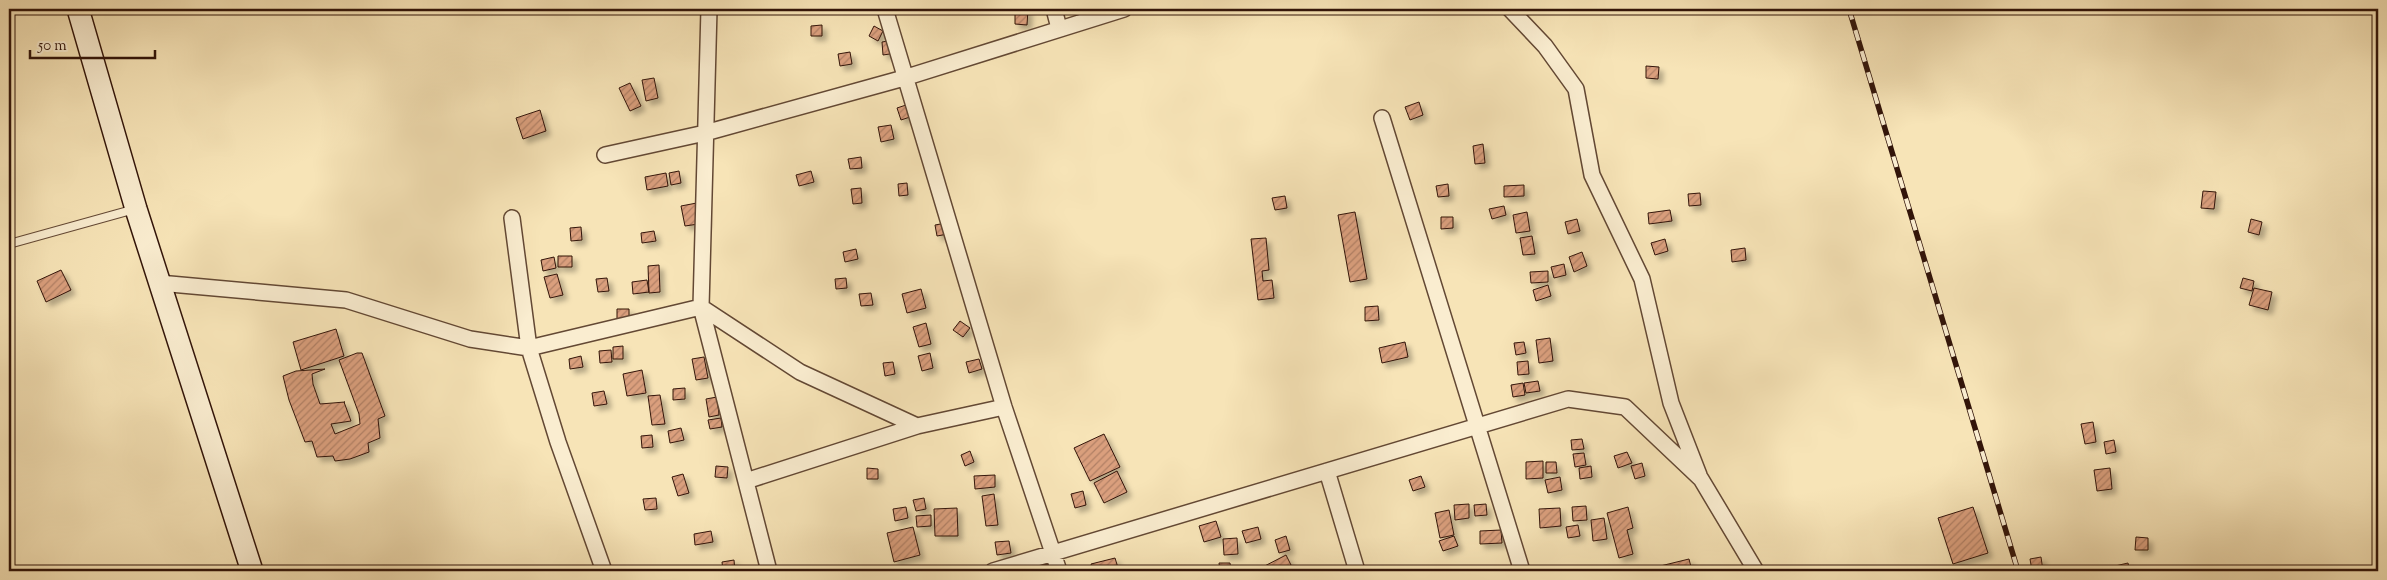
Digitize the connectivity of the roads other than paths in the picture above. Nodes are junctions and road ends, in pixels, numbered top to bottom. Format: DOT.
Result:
graph roads {
  1 [pos="78,9"];
  2 [pos="710,9"];
  3 [pos="884,9"];
  4 [pos="1054,9"];
  5 [pos="1124,9"];
  6 [pos="1510,9"];
  7 [pos="1059,28"];
  8 [pos="904,78"];
  9 [pos="1382,118"];
  10 [pos="705,132"];
  11 [pos="605,156"];
  12 [pos="136,209"];
  13 [pos="512,218"];
  14 [pos="9,244"];
  15 [pos="159,283"];
  16 [pos="701,307"];
  17 [pos="529,348"];
  18 [pos="1004,407"];
  19 [pos="1477,425"];
  20 [pos="918,426"];
  21 [pos="1327,470"];
  22 [pos="1701,478"];
  23 [pos="746,482"];
  24 [pos="1053,553"];
  25 [pos="252,571"];
  26 [pos="604,571"];
  27 [pos="769,571"];
  28 [pos="993,571"];
  29 [pos="1058,571"];
  30 [pos="1357,571"];
  31 [pos="1522,571"];
  32 [pos="1756,571"];
  1 -- 12 [label="main road"];
  2 -- 10 [label="street"];
  3 -- 8 [label="street"];
  4 -- 7 [label="street"];
  5 -- 7 [label="street"];
  6 -- 22 [label="street"];
  7 -- 8 [label="street"];
  8 -- 10 [label="street"];
  8 -- 18 [label="street"];
  9 -- 19 [label="street"];
  10 -- 11 [label="street"];
  10 -- 16 [label="street"];
  12 -- 14 [label="lane"];
  12 -- 15 [label="main road"];
  13 -- 17 [label="street"];
  15 -- 17 [label="street"];
  15 -- 25 [label="main road"];
  16 -- 17 [label="street"];
  16 -- 20 [label="street"];
  16 -- 23 [label="street"];
  17 -- 26 [label="street"];
  18 -- 20 [label="street"];
  18 -- 24 [label="street"];
  19 -- 21 [label="street"];
  19 -- 22 [label="street"];
  19 -- 31 [label="street"];
  20 -- 23 [label="street"];
  21 -- 24 [label="street"];
  21 -- 30 [label="street"];
  22 -- 32 [label="street"];
  23 -- 27 [label="street"];
  24 -- 28 [label="street"];
  24 -- 29 [label="street"];
}
